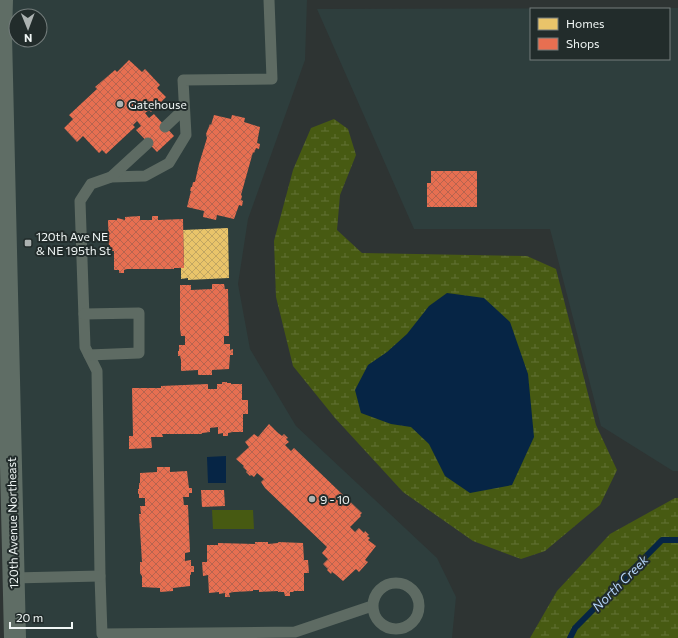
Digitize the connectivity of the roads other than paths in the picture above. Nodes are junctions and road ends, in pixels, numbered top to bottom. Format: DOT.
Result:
graph roads {
  1 [pos="2,0"];
  2 [pos="269,0"];
  3 [pos="184,109"];
  4 [pos="165,126"];
  5 [pos="148,143"];
  6 [pos="111,177"];
  7 [pos="84,314"];
  8 [pos="89,355"];
  9 [pos="100,576"];
  10 [pos="13,578"];
  11 [pos="372,606"];
  12 [pos="15,638"];
  1 -- 10 [label="main road, 120th Avenue Northeast"];
  2 -- 3 [label="lane"];
  3 -- 4 [label="lane"];
  3 -- 6 [label="lane"];
  5 -- 6 [label="lane"];
  6 -- 7 [label="lane"];
  7 -- 8 [label="lane"];
  7 -- 8 [label="lane"];
  8 -- 9 [label="lane"];
  9 -- 10 [label="lane"];
  9 -- 11 [label="lane"];
  10 -- 12 [label="main road, 120th Avenue Northeast"];
  11 -- 11 [label="lane"];
}
